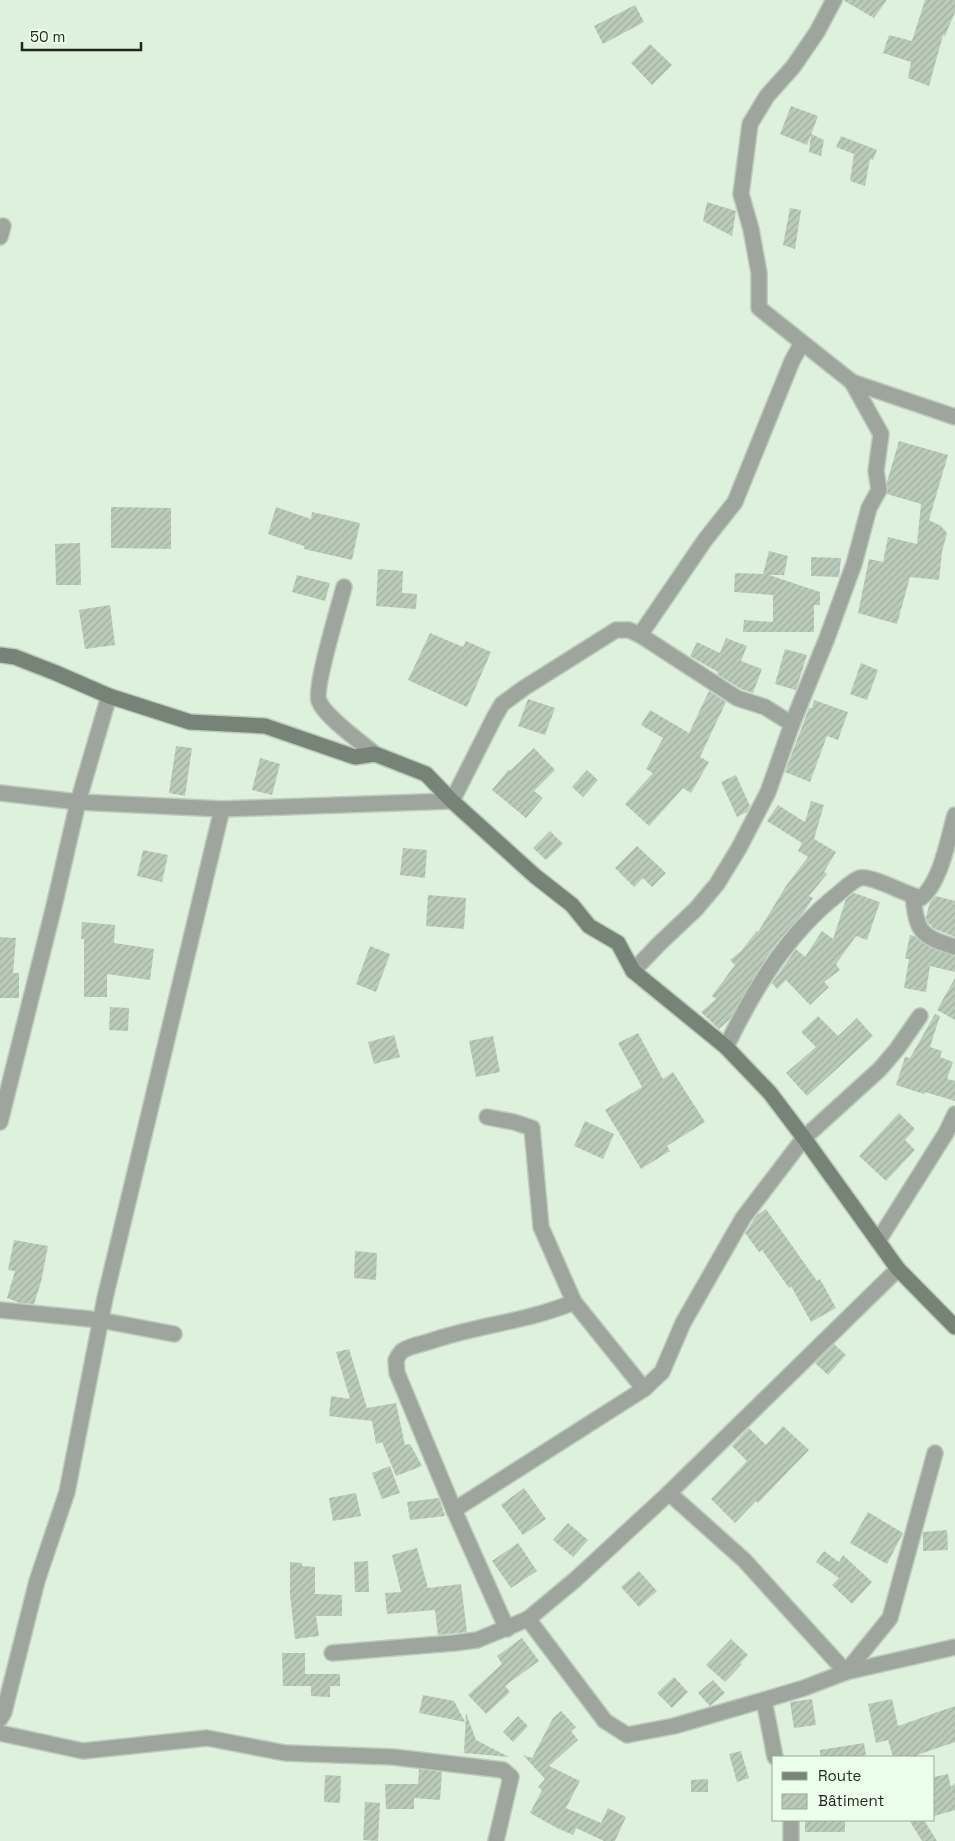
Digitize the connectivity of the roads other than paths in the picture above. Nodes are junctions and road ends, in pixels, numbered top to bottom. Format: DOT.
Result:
graph roads {
  1 [pos="834,0"];
  2 [pos="802,343"];
  3 [pos="852,382"];
  4 [pos="955,417"];
  5 [pos="344,587"];
  6 [pos="640,635"];
  7 [pos="0,654"];
  8 [pos="109,696"];
  9 [pos="792,724"];
  10 [pos="375,754"];
  11 [pos="0,792"];
  12 [pos="452,801"];
  13 [pos="78,802"];
  14 [pos="222,808"];
  15 [pos="955,815"];
  16 [pos="913,896"];
  17 [pos="955,947"];
  18 [pos="633,971"];
  19 [pos="920,1016"];
  20 [pos="726,1047"];
  21 [pos="955,1114"];
  22 [pos="487,1117"];
  23 [pos="0,1122"];
  24 [pos="804,1138"];
  25 [pos="878,1241"];
  26 [pos="898,1269"];
  27 [pos="574,1302"];
  28 [pos="0,1310"];
  29 [pos="100,1320"];
  30 [pos="953,1321"];
  31 [pos="174,1334"];
  32 [pos="644,1389"];
  33 [pos="936,1453"];
  34 [pos="668,1493"];
  35 [pos="454,1510"];
  36 [pos="528,1619"];
  37 [pos="507,1629"];
  38 [pos="955,1647"];
  39 [pos="332,1654"];
  40 [pos="846,1672"];
  41 [pos="764,1700"];
  42 [pos="0,1719"];
  43 [pos="0,1733"];
  44 [pos="775,1756"];
  45 [pos="791,1821"];
  46 [pos="496,1841"];
  47 [pos="791,1841"];
  1 -- 2 [label="street"];
  2 -- 3 [label="street"];
  2 -- 6 [label="street"];
  3 -- 4 [label="street"];
  3 -- 9 [label="street"];
  5 -- 10 [label="street"];
  6 -- 9 [label="street"];
  6 -- 12 [label="street"];
  7 -- 8 [label="street"];
  8 -- 10 [label="street"];
  8 -- 13 [label="street"];
  9 -- 18 [label="street"];
  10 -- 12 [label="street"];
  11 -- 13 [label="street"];
  12 -- 14 [label="street"];
  12 -- 18 [label="street"];
  13 -- 14 [label="street"];
  13 -- 23 [label="street"];
  14 -- 29 [label="street"];
  15 -- 16 [label="street"];
  16 -- 17 [label="street"];
  16 -- 20 [label="street"];
  18 -- 20 [label="street"];
  19 -- 24 [label="street"];
  20 -- 24 [label="street"];
  21 -- 25 [label="street"];
  22 -- 27 [label="street"];
  24 -- 25 [label="street"];
  24 -- 32 [label="street"];
  25 -- 26 [label="street"];
  26 -- 30 [label="street"];
  26 -- 34 [label="street"];
  27 -- 32 [label="street"];
  27 -- 35 [label="street"];
  28 -- 29 [label="street"];
  29 -- 31 [label="street"];
  29 -- 42 [label="street"];
  32 -- 35 [label="street"];
  33 -- 40 [label="street"];
  34 -- 36 [label="street"];
  34 -- 40 [label="street"];
  35 -- 37 [label="street"];
  36 -- 37 [label="street"];
  36 -- 41 [label="street"];
  37 -- 39 [label="street"];
  38 -- 40 [label="street"];
  40 -- 41 [label="street"];
  41 -- 44 [label="street"];
  43 -- 46 [label="street"];
  45 -- 47 [label="street"];
}
